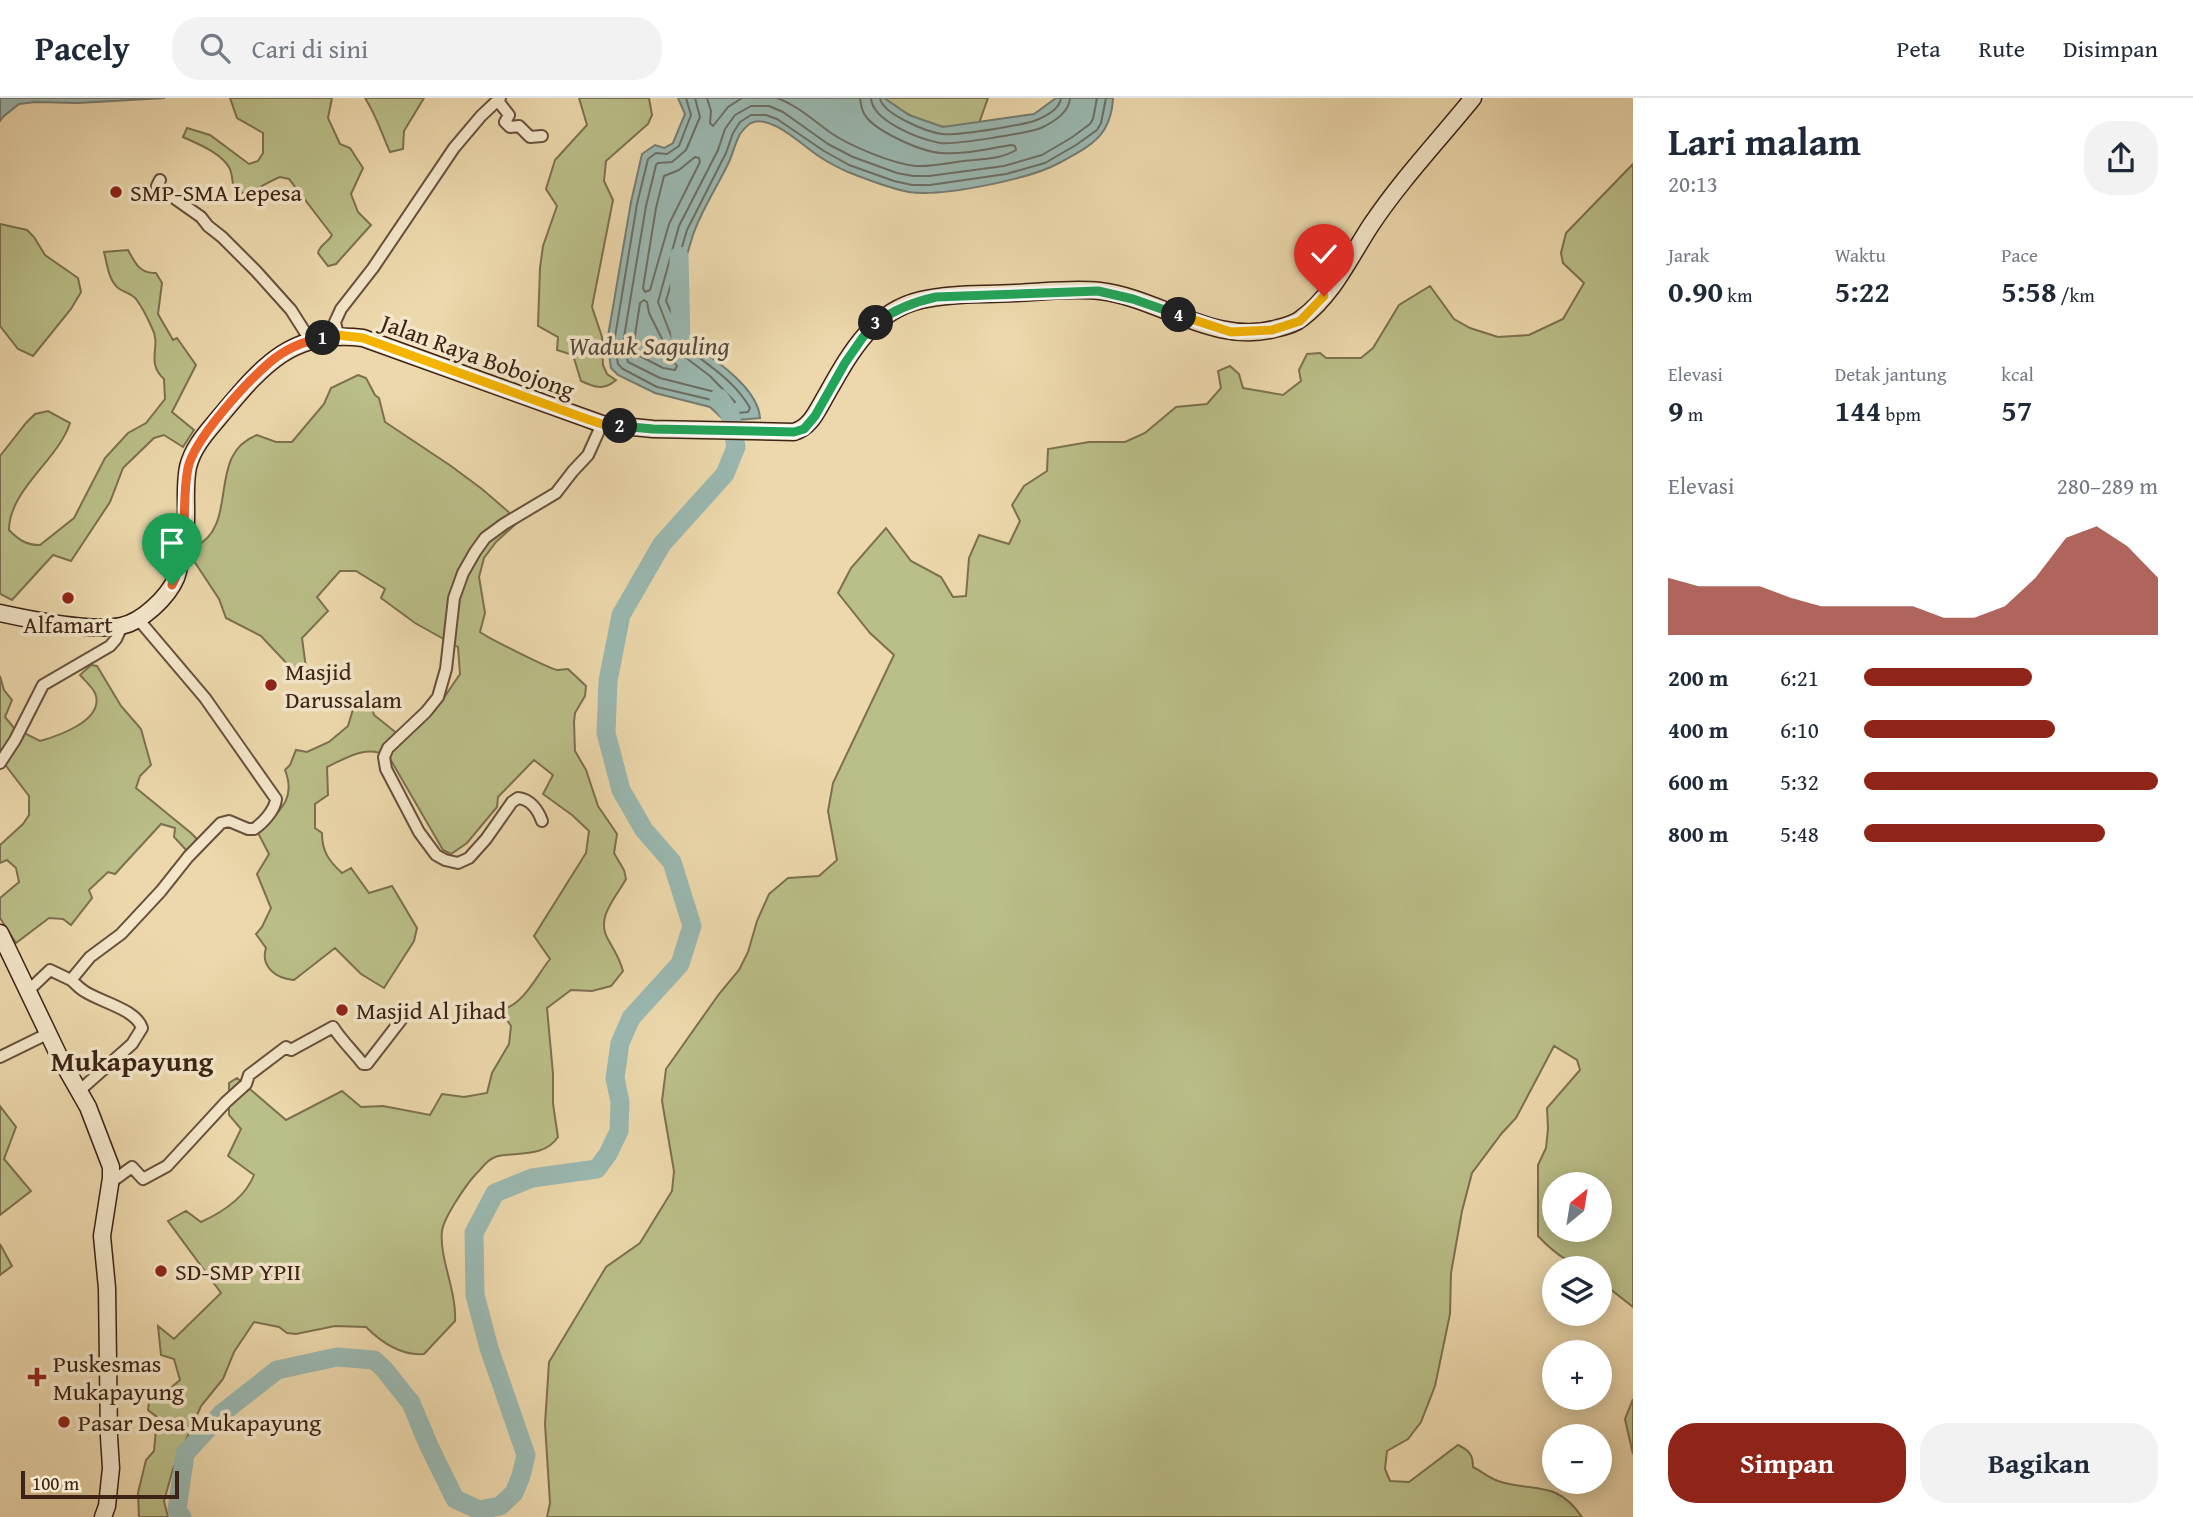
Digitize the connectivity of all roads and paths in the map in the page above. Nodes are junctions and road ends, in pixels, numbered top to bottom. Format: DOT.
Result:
graph roads {
  1 [pos="1474,98"];
  2 [pos="499,99"];
  3 [pos="542,136"];
  4 [pos="160,180"];
  5 [pos="338,335"];
  6 [pos="310,340"];
  7 [pos="602,424"];
  8 [pos="0,613"];
  9 [pos="138,619"];
  10 [pos="122,626"];
  11 [pos="0,763"];
  12 [pos="542,821"];
  13 [pos="0,933"];
  14 [pos="71,980"];
  15 [pos="29,990"];
  16 [pos="401,1020"];
  17 [pos="49,1033"];
  18 [pos="0,1057"];
  19 [pos="79,1091"];
  20 [pos="110,1183"];
  21 [pos="103,1517"];
  1 -- 7 [label="main road, Jalan Raya Bobojong"];
  2 -- 3 [label="street"];
  2 -- 5 [label="street"];
  4 -- 6 [label="street"];
  5 -- 6 [label="main road, Jalan Raya Bobojong"];
  5 -- 7 [label="main road, Jalan Raya Bobojong"];
  6 -- 9 [label="main road, Jalan Raya Bobojong"];
  7 -- 12 [label="street"];
  8 -- 10 [label="main road, Jalan Raya Bobojong"];
  9 -- 10 [label="main road, Jalan Raya Bobojong"];
  9 -- 14 [label="street"];
  10 -- 11 [label="street"];
  13 -- 15 [label="main road"];
  14 -- 15 [label="street"];
  14 -- 19 [label="street"];
  15 -- 17 [label="main road"];
  16 -- 20 [label="street"];
  17 -- 18 [label="street"];
  17 -- 19 [label="main road"];
  19 -- 20 [label="main road"];
  20 -- 21 [label="main road"];
}
